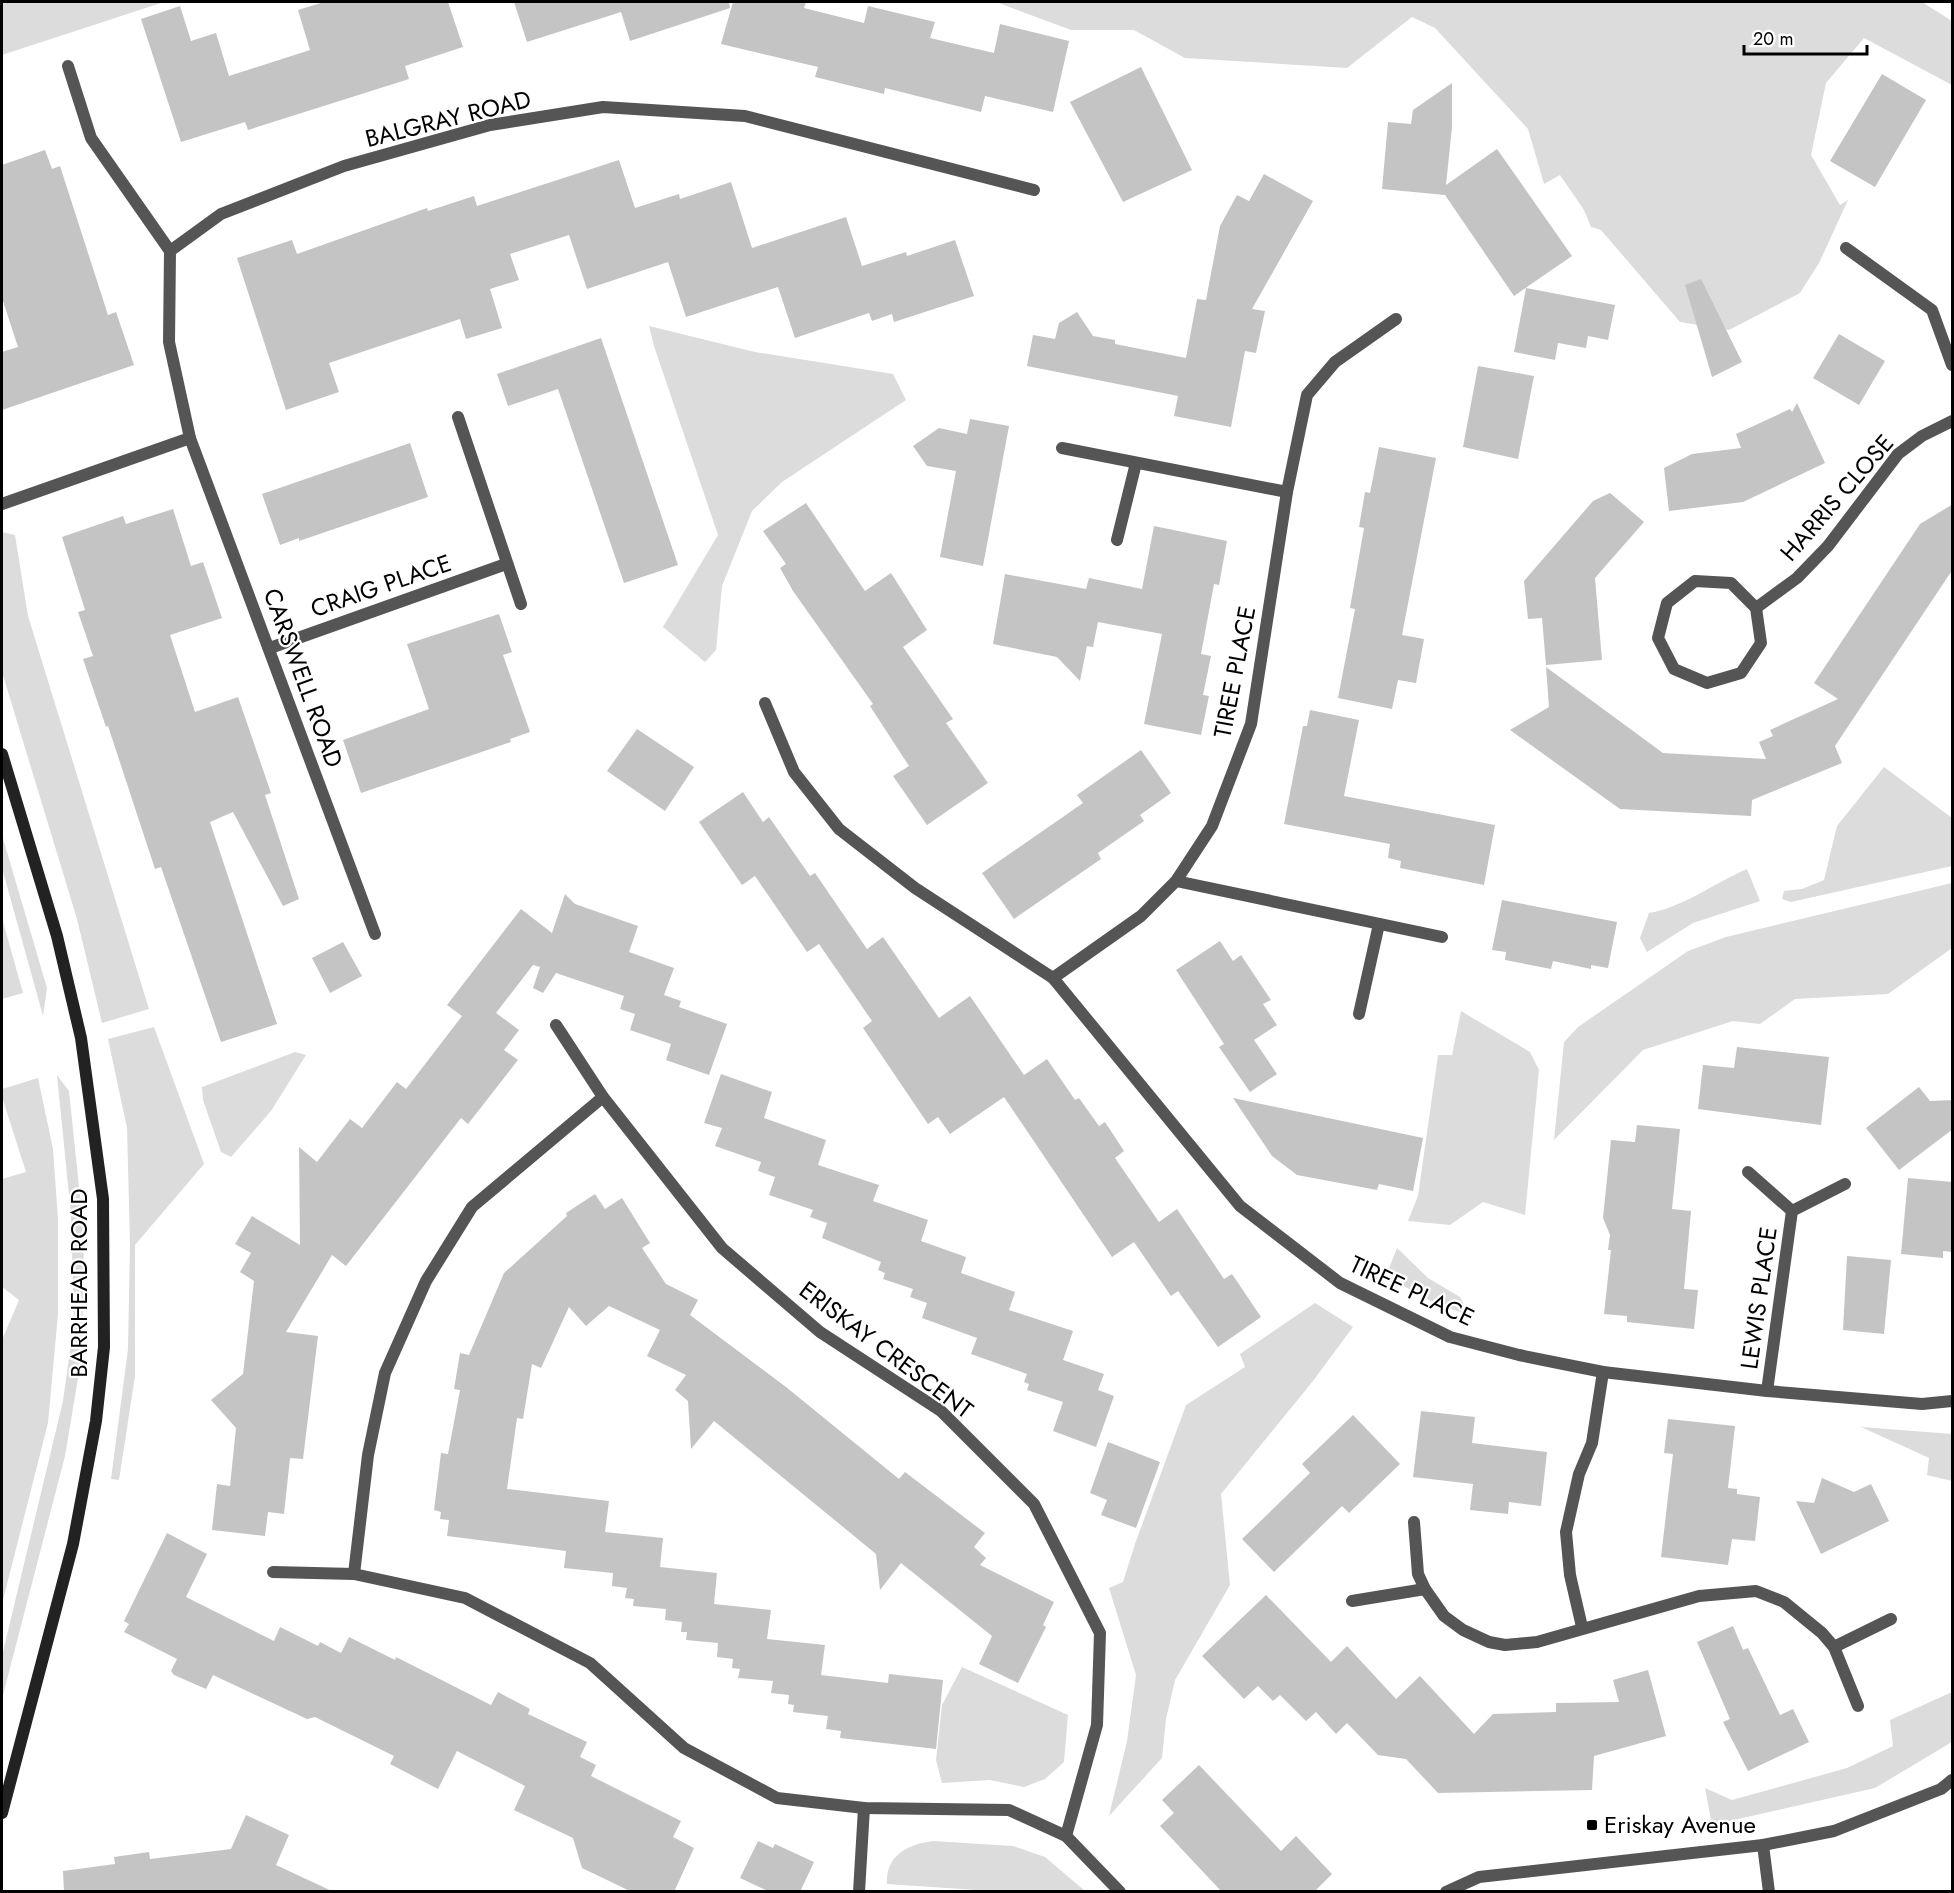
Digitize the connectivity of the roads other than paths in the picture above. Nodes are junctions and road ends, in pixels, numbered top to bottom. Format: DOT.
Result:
graph roads {
  1 [pos="68,66"];
  2 [pos="1034,190"];
  3 [pos="1846,249"];
  4 [pos="170,251"];
  5 [pos="1396,320"];
  6 [pos="1953,365"];
  7 [pos="459,417"];
  8 [pos="1953,421"];
  9 [pos="190,438"];
  10 [pos="1062,448"];
  11 [pos="1136,462"];
  12 [pos="1287,492"];
  13 [pos="2,504"];
  14 [pos="1117,540"];
  15 [pos="506,564"];
  16 [pos="521,604"];
  17 [pos="1756,608"];
  18 [pos="270,648"];
  19 [pos="765,703"];
  20 [pos="2,754"];
  21 [pos="1176,881"];
  22 [pos="1379,924"];
  23 [pos="375,934"];
  24 [pos="1442,937"];
  25 [pos="1053,978"];
  26 [pos="1359,1014"];
  27 [pos="556,1025"];
  28 [pos="603,1097"];
  29 [pos="1748,1173"];
  30 [pos="1845,1184"];
  31 [pos="1792,1211"];
  32 [pos="1603,1372"];
  33 [pos="1767,1391"];
  34 [pos="1953,1401"];
  35 [pos="1414,1522"];
  36 [pos="273,1572"];
  37 [pos="354,1574"];
  38 [pos="1425,1589"];
  39 [pos="1352,1601"];
  40 [pos="1891,1619"];
  41 [pos="1582,1627"];
  42 [pos="1834,1647"];
  43 [pos="1858,1706"];
  44 [pos="1953,1780"];
  45 [pos="5,1787"];
  46 [pos="864,1809"];
  47 [pos="2,1813"];
  48 [pos="1066,1836"];
  49 [pos="1763,1845"];
  50 [pos="859,1892"];
  51 [pos="1120,1892"];
  52 [pos="1446,1892"];
  53 [pos="1769,1892"];
  1 -- 4 [label="street"];
  2 -- 4 [label="street, BALGRAY ROAD"];
  3 -- 6 [label="street"];
  4 -- 9 [label="street"];
  5 -- 12 [label="street, TIREE PLACE"];
  7 -- 15 [label="street"];
  8 -- 17 [label="street, HARRIS CLOSE"];
  9 -- 13 [label="street"];
  9 -- 18 [label="street, CARSWELL ROAD"];
  10 -- 11 [label="street"];
  11 -- 12 [label="street"];
  11 -- 14 [label="street"];
  12 -- 21 [label="street, TIREE PLACE"];
  15 -- 16 [label="street"];
  15 -- 18 [label="street, CRAIG PLACE"];
  17 -- 17 [label="street"];
  18 -- 23 [label="street, CARSWELL ROAD"];
  19 -- 25 [label="street, TIREE PLACE"];
  20 -- 45 [label="street, BARRHEAD ROAD"];
  21 -- 22 [label="street"];
  21 -- 25 [label="street, TIREE PLACE"];
  22 -- 24 [label="street"];
  22 -- 26 [label="street"];
  25 -- 32 [label="street, TIREE PLACE"];
  27 -- 28 [label="street, ERISKAY CRESCENT"];
  28 -- 37 [label="street"];
  28 -- 48 [label="street, ERISKAY CRESCENT"];
  29 -- 31 [label="street, LEWIS PLACE"];
  30 -- 31 [label="street, LEWIS PLACE"];
  31 -- 33 [label="street, LEWIS PLACE"];
  32 -- 33 [label="street, TIREE PLACE"];
  32 -- 41 [label="street"];
  33 -- 34 [label="street, TIREE PLACE"];
  35 -- 38 [label="street"];
  36 -- 37 [label="street"];
  37 -- 46 [label="street"];
  38 -- 39 [label="street"];
  38 -- 41 [label="street"];
  40 -- 42 [label="street"];
  41 -- 42 [label="street"];
  42 -- 43 [label="street"];
  44 -- 49 [label="street"];
  45 -- 47 [label="street, BARRHEAD ROAD"];
  46 -- 48 [label="street"];
  46 -- 50 [label="street"];
  48 -- 51 [label="street"];
  49 -- 52 [label="street"];
  49 -- 53 [label="street"];
}
